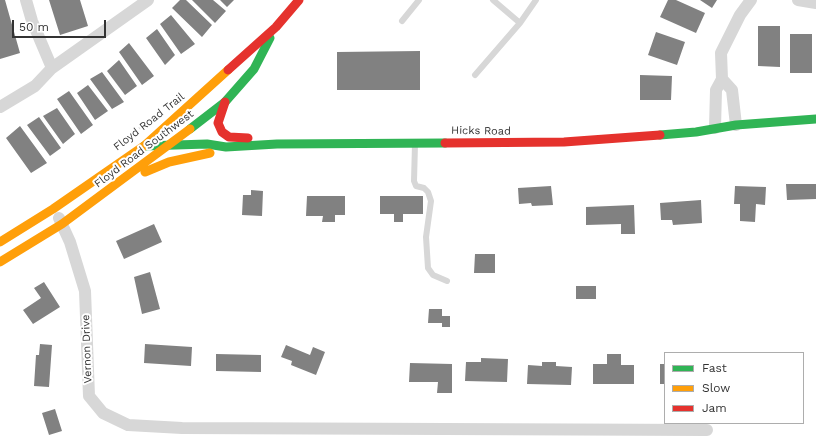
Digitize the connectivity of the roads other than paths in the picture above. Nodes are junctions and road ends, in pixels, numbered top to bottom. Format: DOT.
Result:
graph roads {
  1 [pos="26,0"];
  2 [pos="148,0"];
  3 [pos="299,0"];
  4 [pos="419,0"];
  5 [pos="493,0"];
  6 [pos="536,0"];
  7 [pos="751,0"];
  8 [pos="798,0"];
  9 [pos="816,3"];
  10 [pos="402,21"];
  11 [pos="520,23"];
  12 [pos="276,27"];
  13 [pos="52,68"];
  14 [pos="475,76"];
  15 [pos="722,79"];
  16 [pos="224,102"];
  17 [pos="0,107"];
  18 [pos="816,119"];
  19 [pos="736,125"];
  20 [pos="715,128"];
  21 [pos="416,143"];
  22 [pos="277,144"];
  23 [pos="170,145"];
  24 [pos="144,146"];
  25 [pos="226,146"];
  26 [pos="108,192"];
  27 [pos="53,209"];
  28 [pos="62,224"];
  29 [pos="0,242"];
  30 [pos="0,262"];
  31 [pos="447,281"];
  32 [pos="707,430"];
  33 [pos="453,433"];
  1 -- 13 [label="street"];
  2 -- 13 [label="street"];
  3 -- 12 [label="main road, Floyd Road Southwest"];
  4 -- 10 [label="lane"];
  5 -- 11 [label="lane"];
  6 -- 11 [label="lane"];
  7 -- 15 [label="street"];
  8 -- 9 [label="street"];
  11 -- 14 [label="lane"];
  12 -- 16 [label="main road, Floyd Road Southwest"];
  12 -- 24 [label="main road, Floyd Road Southwest"];
  13 -- 17 [label="street"];
  15 -- 19 [label="street"];
  15 -- 20 [label="street"];
  16 -- 22 [label="main road"];
  16 -- 23 [label="main road, Floyd Road Southwest"];
  18 -- 19 [label="main road, Hicks Road"];
  19 -- 20 [label="main road, Hicks Road"];
  20 -- 21 [label="main road, Hicks Road"];
  21 -- 22 [label="main road, Hicks Road"];
  21 -- 31 [label="lane"];
  22 -- 25 [label="main road, Hicks Road"];
  23 -- 24 [label="main road, Hicks Road"];
  23 -- 25 [label="main road, Hicks Road"];
  23 -- 26 [label="main road, Floyd Road Southwest"];
  24 -- 27 [label="main road, Floyd Road Southwest"];
  25 -- 26 [label="main road"];
  26 -- 28 [label="main road, Floyd Road Southwest"];
  27 -- 28 [label="street, Vernon Drive"];
  27 -- 29 [label="main road, Floyd Road Southwest"];
  28 -- 30 [label="main road, Floyd Road Southwest"];
  28 -- 33 [label="street, Vernon Drive"];
  32 -- 33 [label="street, Vernon Drive"];
}
